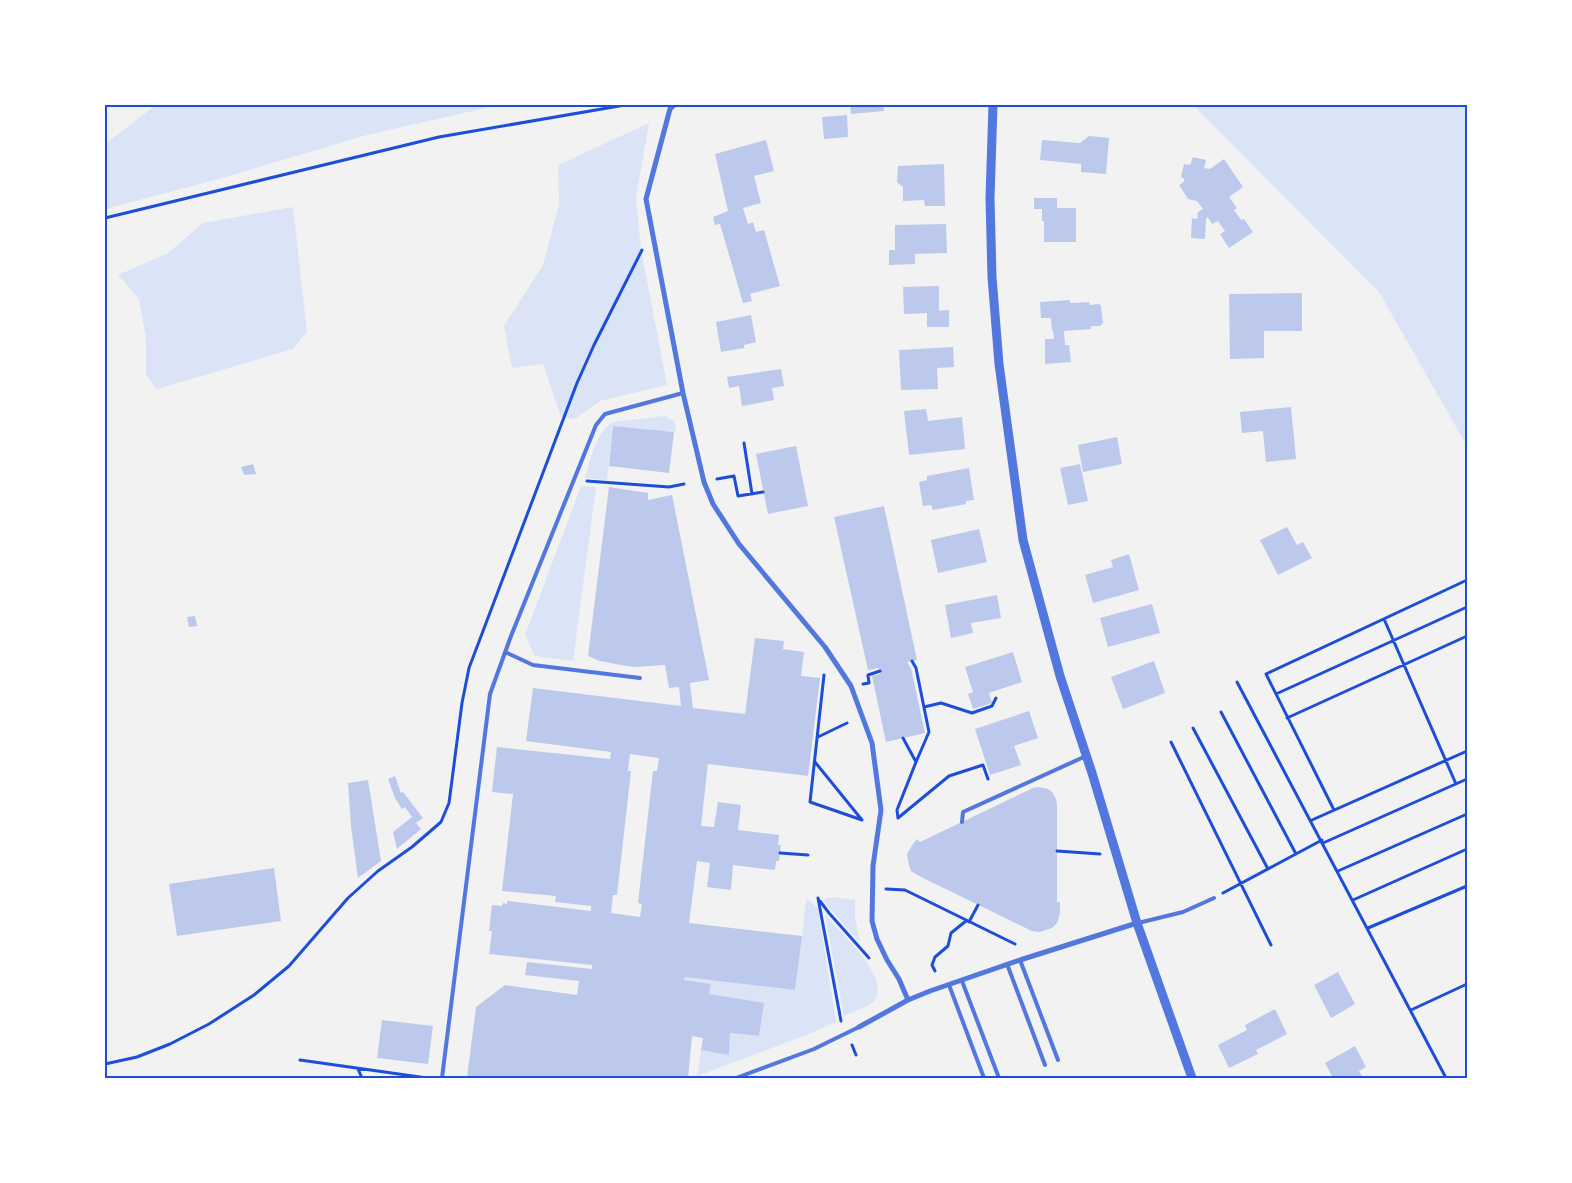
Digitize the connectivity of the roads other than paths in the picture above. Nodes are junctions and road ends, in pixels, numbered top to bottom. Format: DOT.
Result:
graph roads {
  1 [pos="674,105"];
  2 [pos="993,105"];
  3 [pos="684,393"];
  4 [pos="505,652"];
  5 [pos="640,678"];
  6 [pos="1086,756"];
  7 [pos="962,822"];
  8 [pos="1214,898"];
  9 [pos="1137,923"];
  10 [pos="1020,960"];
  11 [pos="1007,964"];
  12 [pos="962,981"];
  13 [pos="949,985"];
  14 [pos="908,1000"];
  15 [pos="859,1027"];
  16 [pos="1058,1060"];
  17 [pos="1045,1065"];
  18 [pos="442,1078"];
  19 [pos="736,1078"];
  20 [pos="984,1078"];
  21 [pos="998,1078"];
  22 [pos="1192,1078"];
  1 -- 3 [label="street"];
  2 -- 6 [label="street"];
  3 -- 4 [label="lane"];
  3 -- 14 [label="street"];
  4 -- 5 [label="lane"];
  4 -- 18 [label="lane"];
  6 -- 7 [label="lane"];
  6 -- 9 [label="street"];
  8 -- 9 [label="lane"];
  9 -- 10 [label="street"];
  9 -- 22 [label="street"];
  10 -- 11 [label="street"];
  10 -- 16 [label="lane"];
  11 -- 12 [label="street"];
  11 -- 17 [label="lane"];
  12 -- 13 [label="street"];
  12 -- 21 [label="lane"];
  13 -- 14 [label="street"];
  13 -- 20 [label="lane"];
  14 -- 15 [label="street"];
  15 -- 19 [label="lane"];
}
